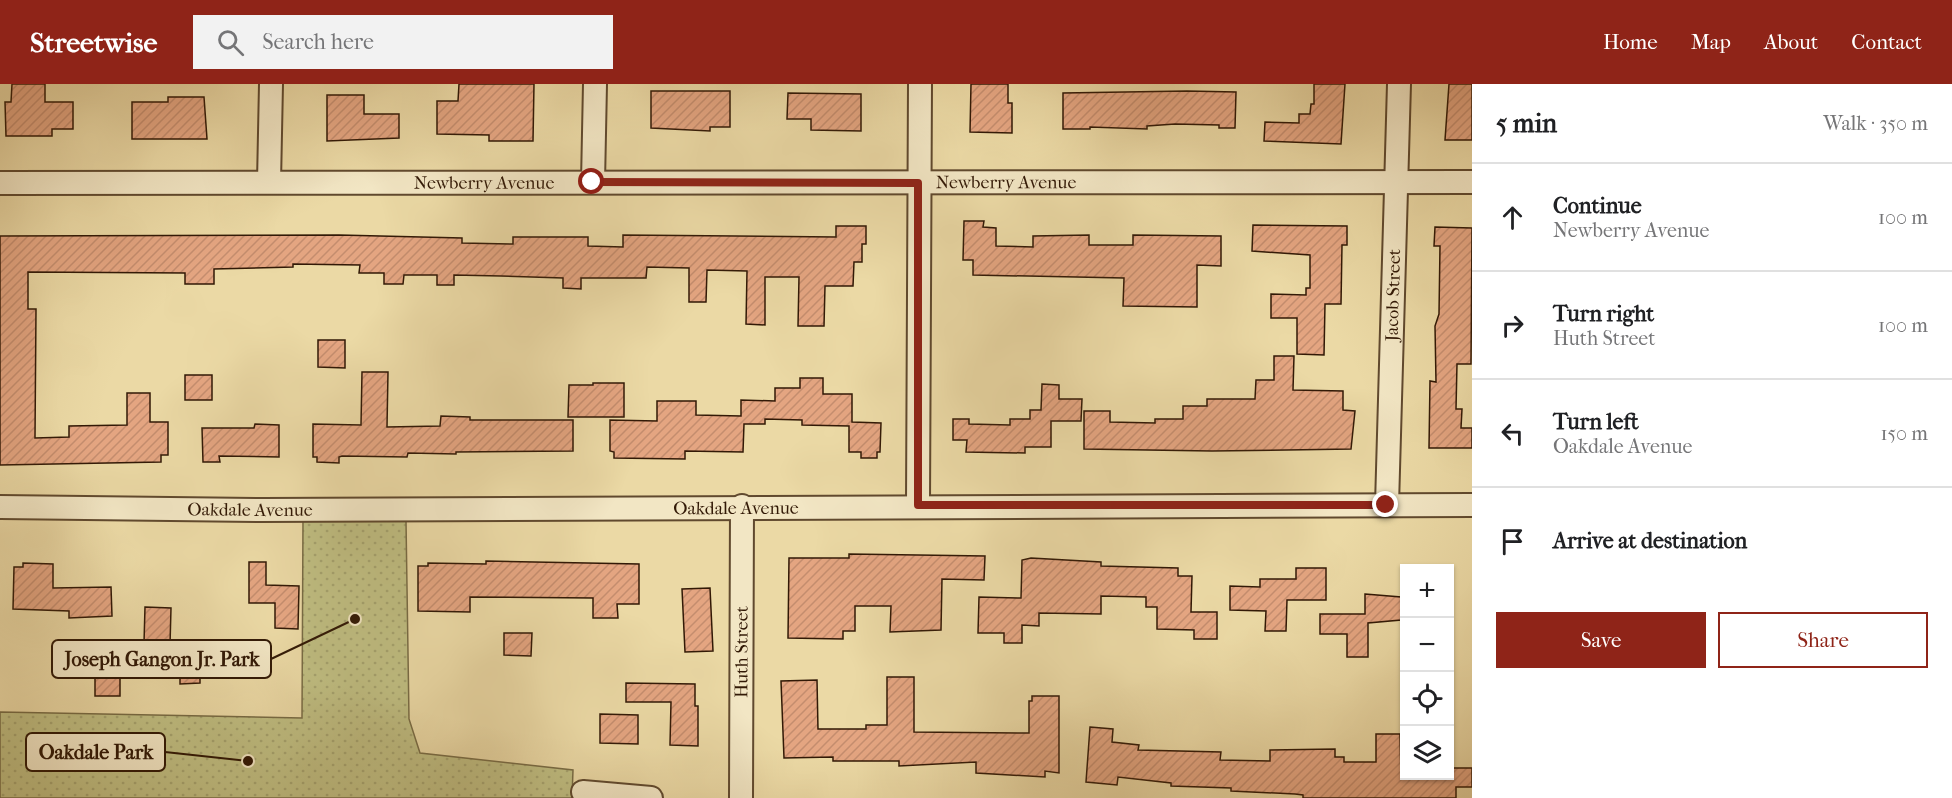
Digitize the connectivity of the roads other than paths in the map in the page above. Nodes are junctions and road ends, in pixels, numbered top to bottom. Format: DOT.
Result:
graph roads {
  1 [pos="271,84"];
  2 [pos="595,84"];
  3 [pos="920,84"];
  4 [pos="1399,84"];
  5 [pos="269,182"];
  6 [pos="592,182"];
  7 [pos="1396,182"];
  8 [pos="1472,182"];
  9 [pos="0,183"];
  10 [pos="918,183"];
  11 [pos="918,505"];
  12 [pos="1386,505"];
  13 [pos="1472,505"];
  14 [pos="742,506"];
  15 [pos="0,507"];
  16 [pos="583,792"];
  17 [pos="651,798"];
  18 [pos="741,798"];
  1 -- 5 [label="street"];
  2 -- 6 [label="street"];
  3 -- 10 [label="street"];
  4 -- 7 [label="street, Jacob Street"];
  5 -- 6 [label="street, Newberry Avenue"];
  5 -- 9 [label="street, Newberry Avenue"];
  6 -- 10 [label="street, Newberry Avenue"];
  7 -- 8 [label="street, Newberry Avenue"];
  7 -- 10 [label="street, Newberry Avenue"];
  7 -- 12 [label="street, Jacob Street"];
  10 -- 11 [label="street"];
  11 -- 12 [label="street, Oakdale Avenue"];
  11 -- 14 [label="street, Oakdale Avenue"];
  12 -- 13 [label="street, Oakdale Avenue"];
  14 -- 15 [label="street, Oakdale Avenue"];
  14 -- 18 [label="street, Huth Street"];
  16 -- 17 [label="street"];
}
